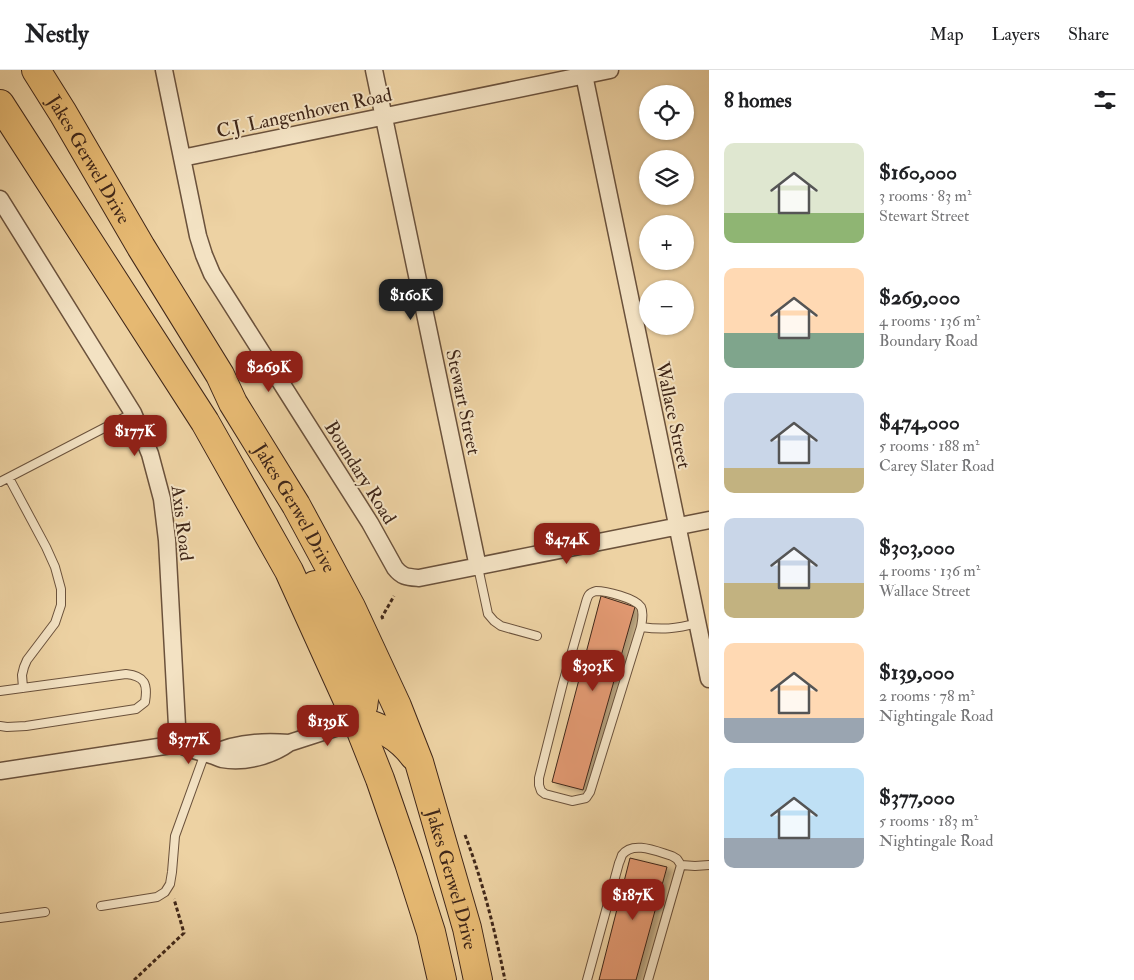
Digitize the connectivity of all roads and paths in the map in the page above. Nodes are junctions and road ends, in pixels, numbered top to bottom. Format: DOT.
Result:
graph roads {
  1 [pos="36,70"];
  2 [pos="164,70"];
  3 [pos="374,70"];
  4 [pos="610,70"];
  5 [pos="583,73"];
  6 [pos="0,104"];
  7 [pos="384,117"];
  8 [pos="182,158"];
  9 [pos="0,199"];
  10 [pos="220,375"];
  11 [pos="133,414"];
  12 [pos="9,478"];
  13 [pos="0,482"];
  14 [pos="709,520"];
  15 [pos="677,527"];
  16 [pos="478,566"];
  17 [pos="698,624"];
  18 [pos="640,627"];
  19 [pos="537,636"];
  20 [pos="709,679"];
  21 [pos="23,688"];
  22 [pos="0,691"];
  23 [pos="358,721"];
  24 [pos="0,726"];
  25 [pos="178,744"];
  26 [pos="208,754"];
  27 [pos="419,762"];
  28 [pos="0,771"];
  29 [pos="681,865"];
  30 [pos="709,865"];
  31 [pos="170,884"];
  32 [pos="102,906"];
  33 [pos="45,912"];
  34 [pos="0,918"];
  35 [pos="134,980"];
  36 [pos="442,980"];
  37 [pos="478,980"];
  38 [pos="586,980"];
  39 [pos="648,980"];
  1 -- 10 [label="highway, Jakes Gerwel Drive"];
  2 -- 8 [label="street, Boundary Road"];
  3 -- 7 [label="street, Stewart Street"];
  4 -- 5 [label="street, C.J. Langenhoven Road"];
  5 -- 7 [label="street, C.J. Langenhoven Road"];
  5 -- 15 [label="street, Wallace Street"];
  6 -- 23 [label="highway, Jakes Gerwel Drive"];
  7 -- 8 [label="street, C.J. Langenhoven Road"];
  7 -- 16 [label="street, Stewart Street"];
  8 -- 16 [label="street, Boundary Road"];
  9 -- 11 [label="street, Axis Road"];
  10 -- 23 [label="highway"];
  10 -- 27 [label="highway, Jakes Gerwel Drive"];
  11 -- 12 [label="lane"];
  11 -- 25 [label="street, Axis Road"];
  12 -- 13 [label="lane"];
  12 -- 21 [label="lane"];
  14 -- 15 [label="street"];
  15 -- 16 [label="street"];
  15 -- 17 [label="street, Wallace Street"];
  16 -- 19 [label="lane"];
  17 -- 18 [label="lane"];
  17 -- 20 [label="street, Wallace Street"];
  18 -- 18 [label="lane"];
  21 -- 22 [label="lane"];
  21 -- 24 [label="lane"];
  23 -- 26 [label="street"];
  23 -- 27 [label="highway"];
  23 -- 36 [label="highway, Jakes Gerwel Drive"];
  25 -- 26 [label="street"];
  25 -- 28 [label="street"];
  26 -- 31 [label="lane"];
  27 -- 37 [label="highway, Jakes Gerwel Drive"];
  29 -- 30 [label="lane"];
  29 -- 38 [label="lane"];
  29 -- 39 [label="lane"];
  31 -- 32 [label="lane"];
  31 -- 35 [label="path"];
  33 -- 34 [label="lane"];
}
